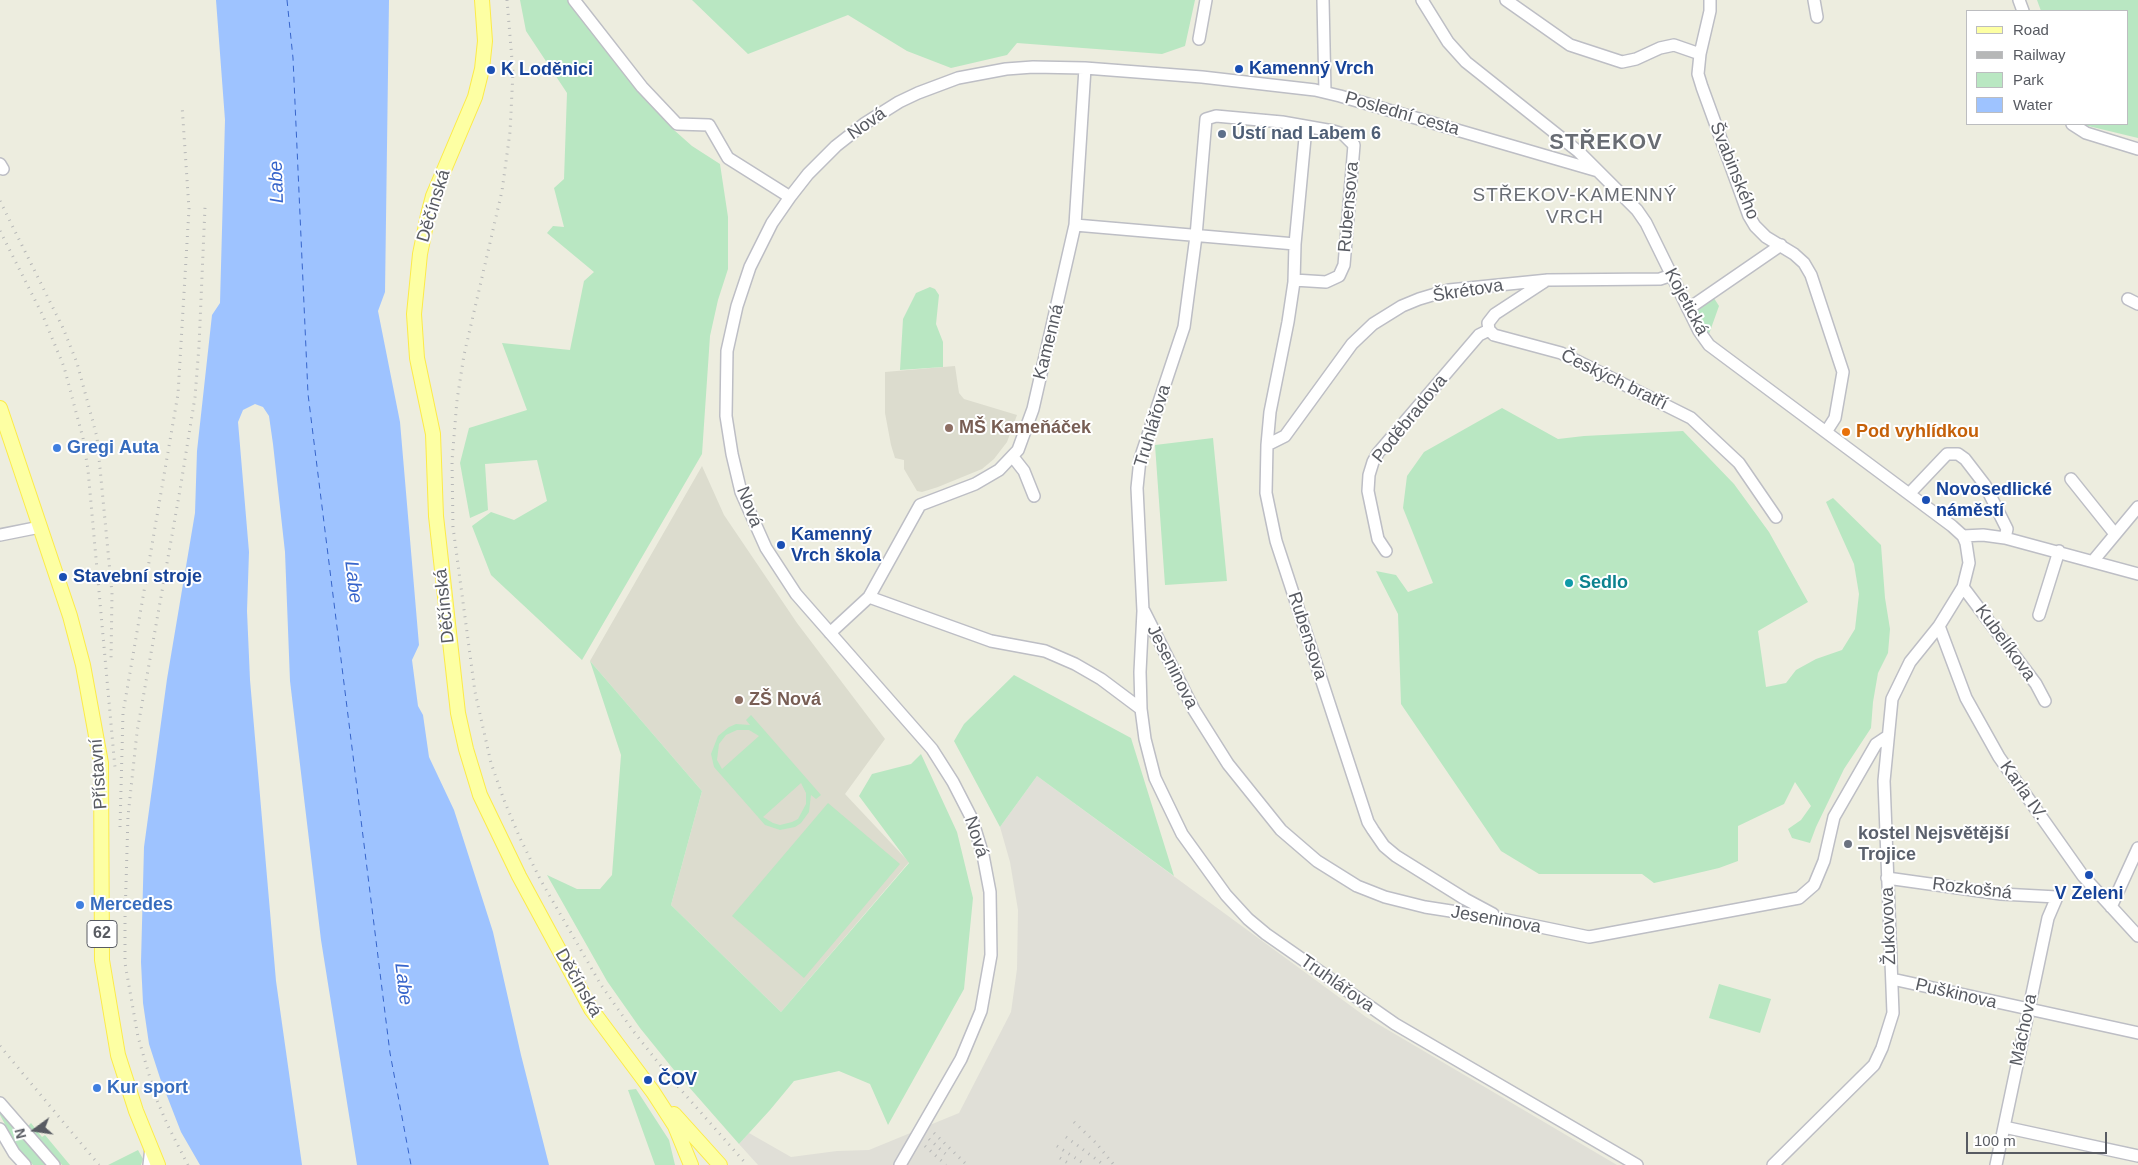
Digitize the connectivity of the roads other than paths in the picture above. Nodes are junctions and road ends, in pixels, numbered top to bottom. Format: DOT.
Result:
graph roads {
  1 [pos="482,0"];
  2 [pos="574,0"];
  3 [pos="1206,0"];
  4 [pos="1323,0"];
  5 [pos="1422,0"];
  6 [pos="1506,0"];
  7 [pos="1710,0"];
  8 [pos="1814,0"];
  9 [pos="1817,17"];
  10 [pos="1198,39"];
  11 [pos="1700,54"];
  12 [pos="1085,68"];
  13 [pos="1202,77"];
  14 [pos="1325,92"];
  15 [pos="2074,125"];
  16 [pos="1304,126"];
  17 [pos="2138,148"];
  18 [pos="1598,171"];
  19 [pos="790,197"];
  20 [pos="1075,225"];
  21 [pos="1196,236"];
  22 [pos="1295,244"];
  23 [pos="1780,245"];
  24 [pos="1672,275"];
  25 [pos="1294,280"];
  26 [pos="1548,280"];
  27 [pos="1688,309"];
  28 [pos="1489,330"];
  29 [pos="0,408"];
  30 [pos="1826,432"];
  31 [pos="1267,445"];
  32 [pos="1013,457"];
  33 [pos="2071,479"];
  34 [pos="1909,494"];
  35 [pos="1034,496"];
  36 [pos="2138,508"];
  37 [pos="1776,517"];
  38 [pos="40,527"];
  39 [pos="2115,534"];
  40 [pos="0,535"];
  41 [pos="1963,536"];
  42 [pos="2005,538"];
  43 [pos="1386,551"];
  44 [pos="2059,551"];
  45 [pos="2093,561"];
  46 [pos="2138,574"];
  47 [pos="1963,587"];
  48 [pos="869,596"];
  49 [pos="1143,611"];
  50 [pos="2039,615"];
  51 [pos="1939,626"];
  52 [pos="830,634"];
  53 [pos="2045,701"];
  54 [pos="1141,709"];
  55 [pos="1888,736"];
  56 [pos="2138,848"];
  57 [pos="1887,878"];
  58 [pos="2057,897"];
  59 [pos="2111,907"];
  60 [pos="1502,919"];
  61 [pos="2138,936"];
  62 [pos="1892,979"];
  63 [pos="2028,1010"];
  64 [pos="2138,1033"];
  65 [pos="653,1092"];
  66 [pos="0,1103"];
  67 [pos="2004,1127"];
  68 [pos="0,1129"];
  69 [pos="151,1147"];
  70 [pos="2138,1156"];
  71 [pos="716,1163"];
  72 [pos="25,1165"];
  73 [pos="54,1165"];
  74 [pos="149,1165"];
  75 [pos="158,1165"];
  76 [pos="162,1165"];
  77 [pos="691,1165"];
  78 [pos="900,1165"];
  79 [pos="1637,1165"];
  80 [pos="1773,1165"];
  81 [pos="1996,1165"];
  1 -- 65 [label="main road, Děčínská"];
  2 -- 19 [label="street"];
  3 -- 10 [label="street"];
  4 -- 14 [label="street"];
  5 -- 18 [label="street, Kojetická"];
  6 -- 11 [label="street"];
  7 -- 11 [label="street, Švabinského"];
  8 -- 9 [label="street"];
  11 -- 23 [label="street, Švabinského"];
  12 -- 13 [label="street, Nová"];
  12 -- 19 [label="street, Nová"];
  12 -- 20 [label="street"];
  13 -- 14 [label="street, Poslední cesta"];
  14 -- 18 [label="street, Poslední cesta"];
  15 -- 17 [label="street"];
  16 -- 21 [label="street, Truhlářova"];
  16 -- 22 [label="street, Rubensova"];
  16 -- 25 [label="street, Rubensova"];
  18 -- 24 [label="street, Kojetická"];
  19 -- 52 [label="street, Nová"];
  20 -- 21 [label="street"];
  20 -- 32 [label="street, Kamenná"];
  21 -- 22 [label="street"];
  21 -- 49 [label="street, Truhlářova"];
  22 -- 25 [label="street, Rubensova"];
  23 -- 27 [label="street"];
  23 -- 30 [label="street, Švabinského"];
  24 -- 26 [label="street, Škrétova"];
  24 -- 27 [label="street, Kojetická"];
  25 -- 31 [label="street, Rubensova"];
  26 -- 28 [label="street"];
  26 -- 31 [label="street, Škrétova"];
  27 -- 30 [label="street, Kojetická"];
  28 -- 37 [label="street, Českých bratří"];
  28 -- 43 [label="street, Poděbradova"];
  29 -- 38 [label="main road, Přístavní / 62"];
  30 -- 34 [label="street, Kojetická"];
  31 -- 60 [label="street, Rubensova"];
  32 -- 35 [label="street"];
  32 -- 48 [label="street, Kamenná"];
  33 -- 39 [label="street"];
  34 -- 41 [label="street"];
  34 -- 42 [label="street"];
  36 -- 39 [label="street"];
  38 -- 40 [label="street"];
  38 -- 69 [label="main road, Přístavní / 62"];
  39 -- 45 [label="street"];
  41 -- 42 [label="street"];
  41 -- 47 [label="street"];
  42 -- 44 [label="street"];
  44 -- 45 [label="street"];
  44 -- 50 [label="street"];
  45 -- 46 [label="street"];
  47 -- 51 [label="street"];
  47 -- 53 [label="street, Kubelíkova"];
  48 -- 52 [label="street, Kamenná"];
  48 -- 54 [label="street"];
  49 -- 54 [label="street, Truhlářova"];
  49 -- 60 [label="street, Jeseninova"];
  51 -- 55 [label="street, Žukovova"];
  51 -- 59 [label="street, Karla IV."];
  52 -- 78 [label="street, Nová"];
  54 -- 79 [label="street, Truhlářova"];
  55 -- 57 [label="street, Žukovova"];
  55 -- 60 [label="street, Jeseninova"];
  56 -- 59 [label="street"];
  57 -- 58 [label="street, Rozkošná"];
  57 -- 62 [label="street, Žukovova"];
  58 -- 63 [label="street, Máchova"];
  59 -- 61 [label="street, Karla IV."];
  62 -- 63 [label="street, Puškinova"];
  62 -- 80 [label="street, Žukovova"];
  63 -- 64 [label="street, Puškinova"];
  63 -- 67 [label="street, Máchova"];
  65 -- 71 [label="main road"];
  65 -- 77 [label="main road, Děčínská"];
  66 -- 73 [label="street"];
  67 -- 70 [label="street"];
  67 -- 81 [label="street, Máchova"];
  68 -- 72 [label="street"];
  69 -- 74 [label="street"];
  69 -- 75 [label="main road, Přístavní / 62"];
  69 -- 76 [label="main road, Přístavní / 62"];
}
